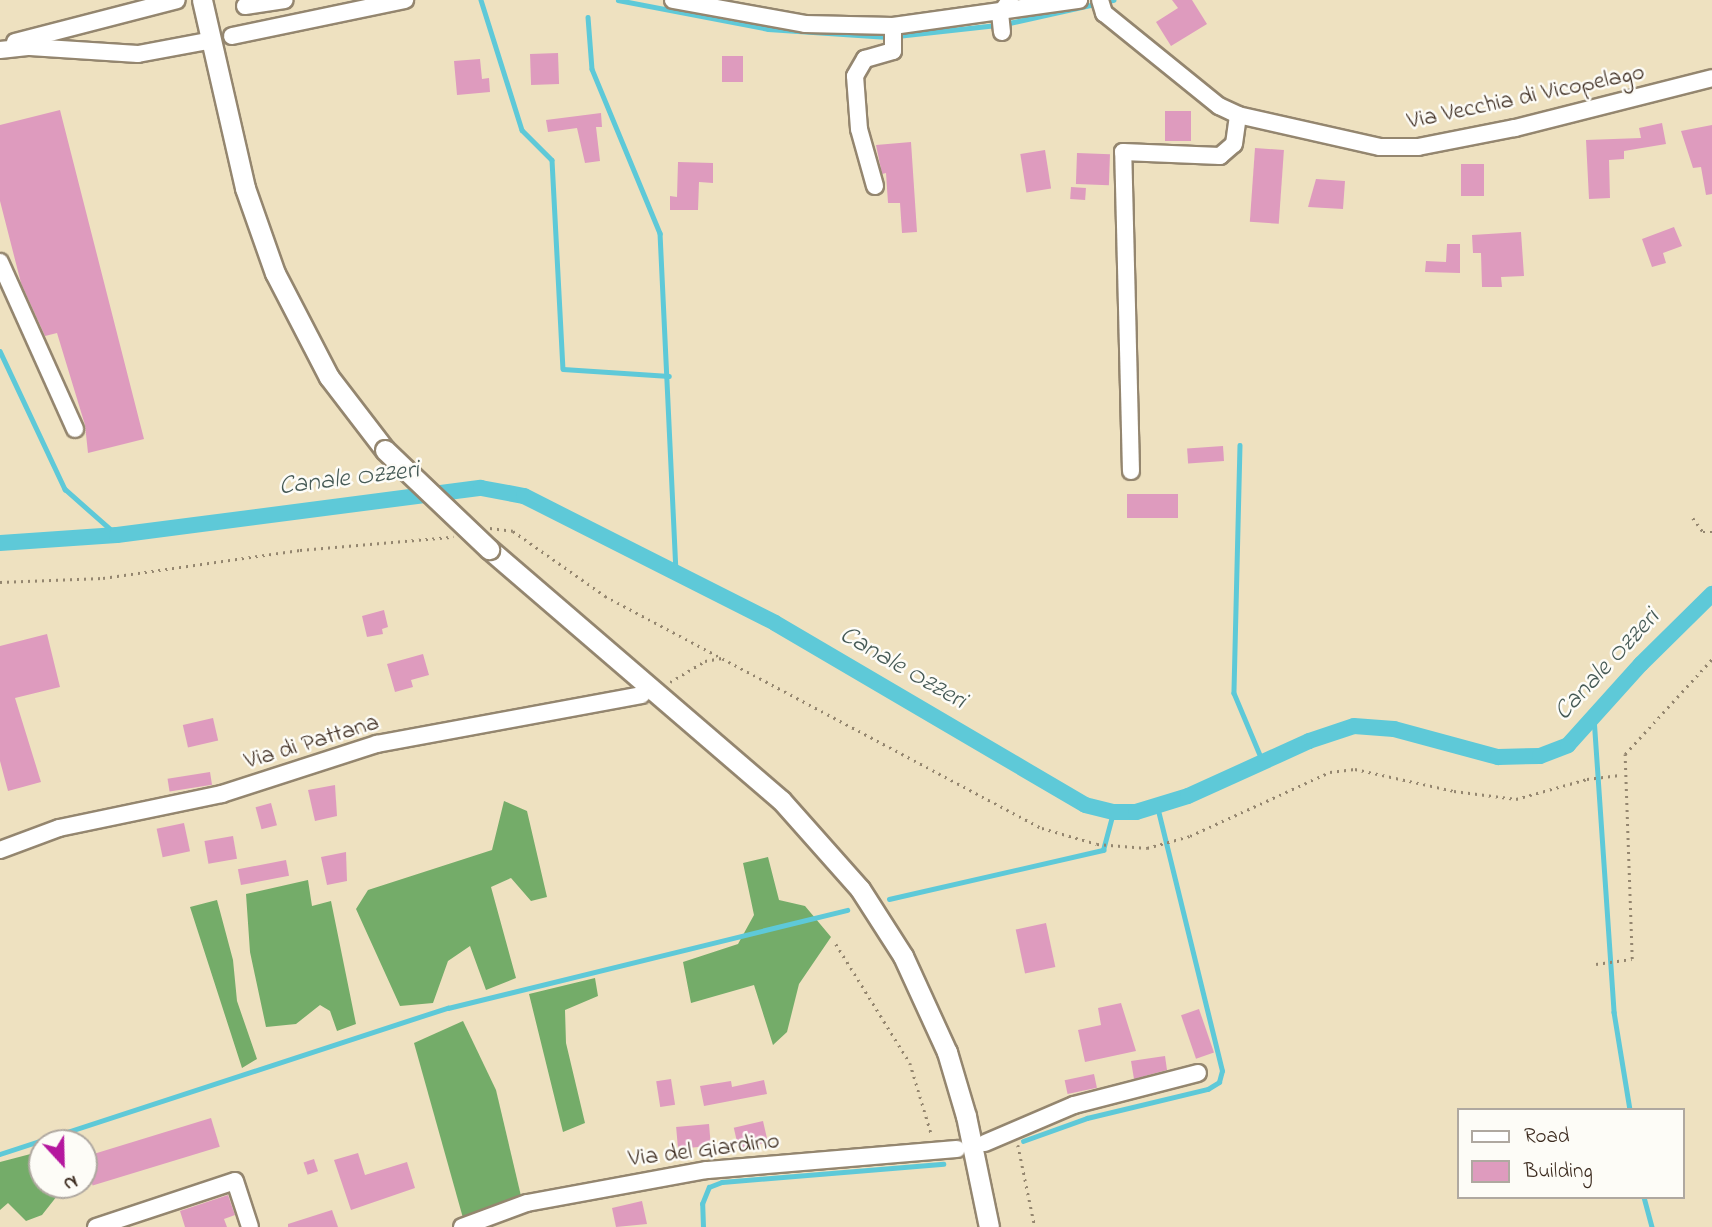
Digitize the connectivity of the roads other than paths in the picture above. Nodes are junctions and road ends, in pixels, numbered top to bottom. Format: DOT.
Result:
graph roads {
  1 [pos="177,0"];
  2 [pos="202,0"];
  3 [pos="285,0"];
  4 [pos="405,0"];
  5 [pos="673,0"];
  6 [pos="1010,0"];
  7 [pos="1079,0"];
  8 [pos="1102,5"];
  9 [pos="246,6"];
  10 [pos="331,7"];
  11 [pos="1001,22"];
  12 [pos="893,33"];
  13 [pos="232,36"];
  14 [pos="203,42"];
  15 [pos="0,49"];
  16 [pos="1712,78"];
  17 [pos="1238,115"];
  18 [pos="875,186"];
  19 [pos="0,261"];
  20 [pos="75,429"];
  21 [pos="1131,471"];
  22 [pos="641,695"];
  23 [pos="0,850"];
  24 [pos="1198,1073"];
  25 [pos="985,1143"];
  26 [pos="957,1149"];
  27 [pos="96,1227"];
  28 [pos="250,1227"];
  29 [pos="462,1227"];
  30 [pos="989,1227"];
  1 -- 15 [label="street"];
  2 -- 30 [label="main road, bridge"];
  3 -- 9 [label="street"];
  4 -- 10 [label="street"];
  5 -- 12 [label="street"];
  6 -- 11 [label="street"];
  7 -- 11 [label="street"];
  8 -- 17 [label="street, Via Vecchia di Vicopelago"];
  10 -- 13 [label="street"];
  11 -- 12 [label="street"];
  12 -- 18 [label="street"];
  14 -- 15 [label="street"];
  16 -- 17 [label="street, Via Vecchia di Vicopelago"];
  17 -- 21 [label="street"];
  19 -- 20 [label="street"];
  22 -- 23 [label="street, Via di Pattana"];
  24 -- 25 [label="street"];
  26 -- 29 [label="street, Via del Giardino"];
  27 -- 28 [label="street"];
}
